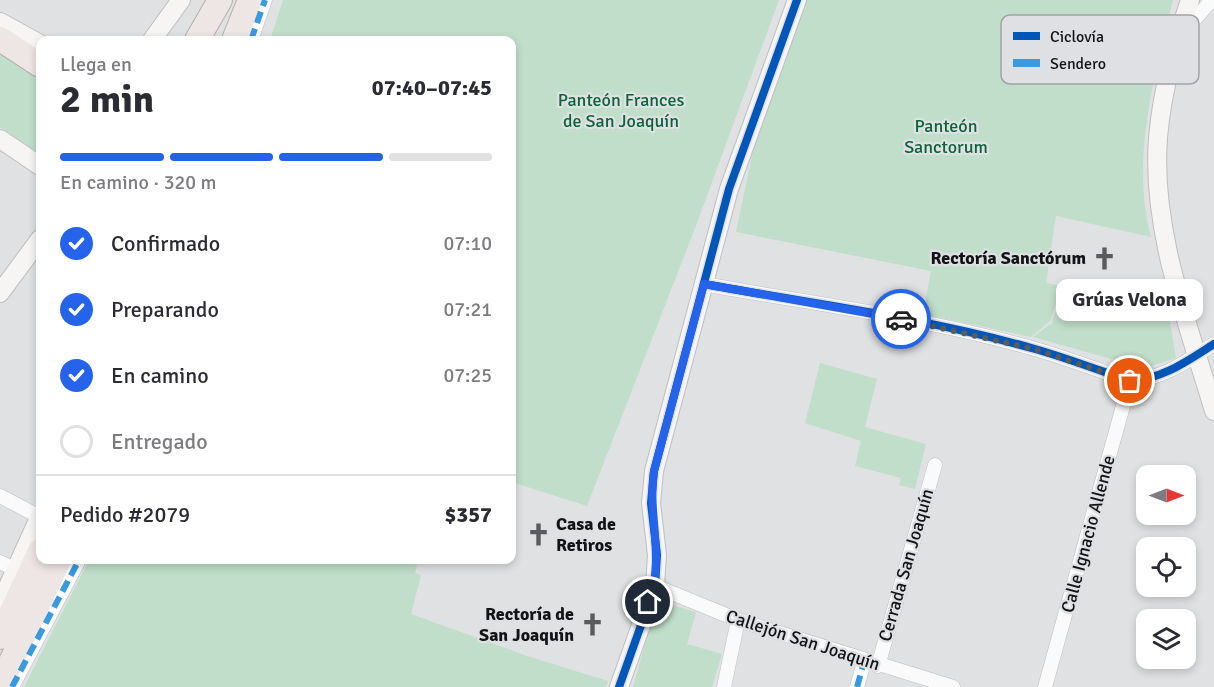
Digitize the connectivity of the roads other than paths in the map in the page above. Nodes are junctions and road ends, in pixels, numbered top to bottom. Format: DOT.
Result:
graph roads {
  1 [pos="181,0"];
  2 [pos="220,0"];
  3 [pos="250,0"];
  4 [pos="259,0"];
  5 [pos="265,0"];
  6 [pos="797,0"];
  7 [pos="1190,0"];
  8 [pos="1211,2"];
  9 [pos="1185,15"];
  10 [pos="1199,15"];
  11 [pos="0,22"];
  12 [pos="155,36"];
  13 [pos="199,36"];
  14 [pos="241,36"];
  15 [pos="241,36"];
  16 [pos="242,36"];
  17 [pos="0,39"];
  18 [pos="36,42"];
  19 [pos="36,62"];
  20 [pos="1168,84"];
  21 [pos="0,140"];
  22 [pos="36,163"];
  23 [pos="36,244"];
  24 [pos="704,284"];
  25 [pos="0,292"];
  26 [pos="1214,344"];
  27 [pos="1196,355"];
  28 [pos="1130,381"];
  29 [pos="1212,401"];
  30 [pos="935,465"];
  31 [pos="0,496"];
  32 [pos="36,514"];
  33 [pos="36,522"];
  34 [pos="36,560"];
  35 [pos="71,564"];
  36 [pos="72,564"];
  37 [pos="8,566"];
  38 [pos="655,586"];
  39 [pos="0,604"];
  40 [pos="738,620"];
  41 [pos="0,637"];
  42 [pos="864,662"];
  43 [pos="878,666"];
  44 [pos="0,685"];
  45 [pos="12,687"];
  46 [pos="619,687"];
  47 [pos="724,687"];
  48 [pos="857,687"];
  49 [pos="953,687"];
  50 [pos="1045,687"];
  1 -- 12 [label="street"];
  2 -- 13 [label="highway"];
  3 -- 14 [label="highway"];
  4 -- 15 [label="street"];
  5 -- 16 [label="street"];
  6 -- 24 [label="street"];
  7 -- 9 [label="street"];
  8 -- 10 [label="street"];
  11 -- 18 [label="street"];
  17 -- 19 [label="highway"];
  20 -- 27 [label="street"];
  21 -- 22 [label="street"];
  23 -- 25 [label="street"];
  24 -- 28 [label="street"];
  24 -- 38 [label="street"];
  26 -- 27 [label="street"];
  27 -- 28 [label="street"];
  27 -- 29 [label="street"];
  28 -- 50 [label="street, Calle Ignacio Allende"];
  30 -- 43 [label="street, Cerrada San Joaquín"];
  31 -- 32 [label="street"];
  33 -- 37 [label="street"];
  34 -- 41 [label="highway"];
  35 -- 44 [label="highway"];
  36 -- 45 [label="street"];
  37 -- 39 [label="street"];
  38 -- 40 [label="street, Callejón San Joaquín"];
  38 -- 46 [label="street"];
  40 -- 42 [label="street, Callejón San Joaquín"];
  40 -- 47 [label="street"];
  42 -- 43 [label="street, Callejón San Joaquín"];
  42 -- 48 [label="street"];
  43 -- 49 [label="street, Callejón San Joaquín"];
}
